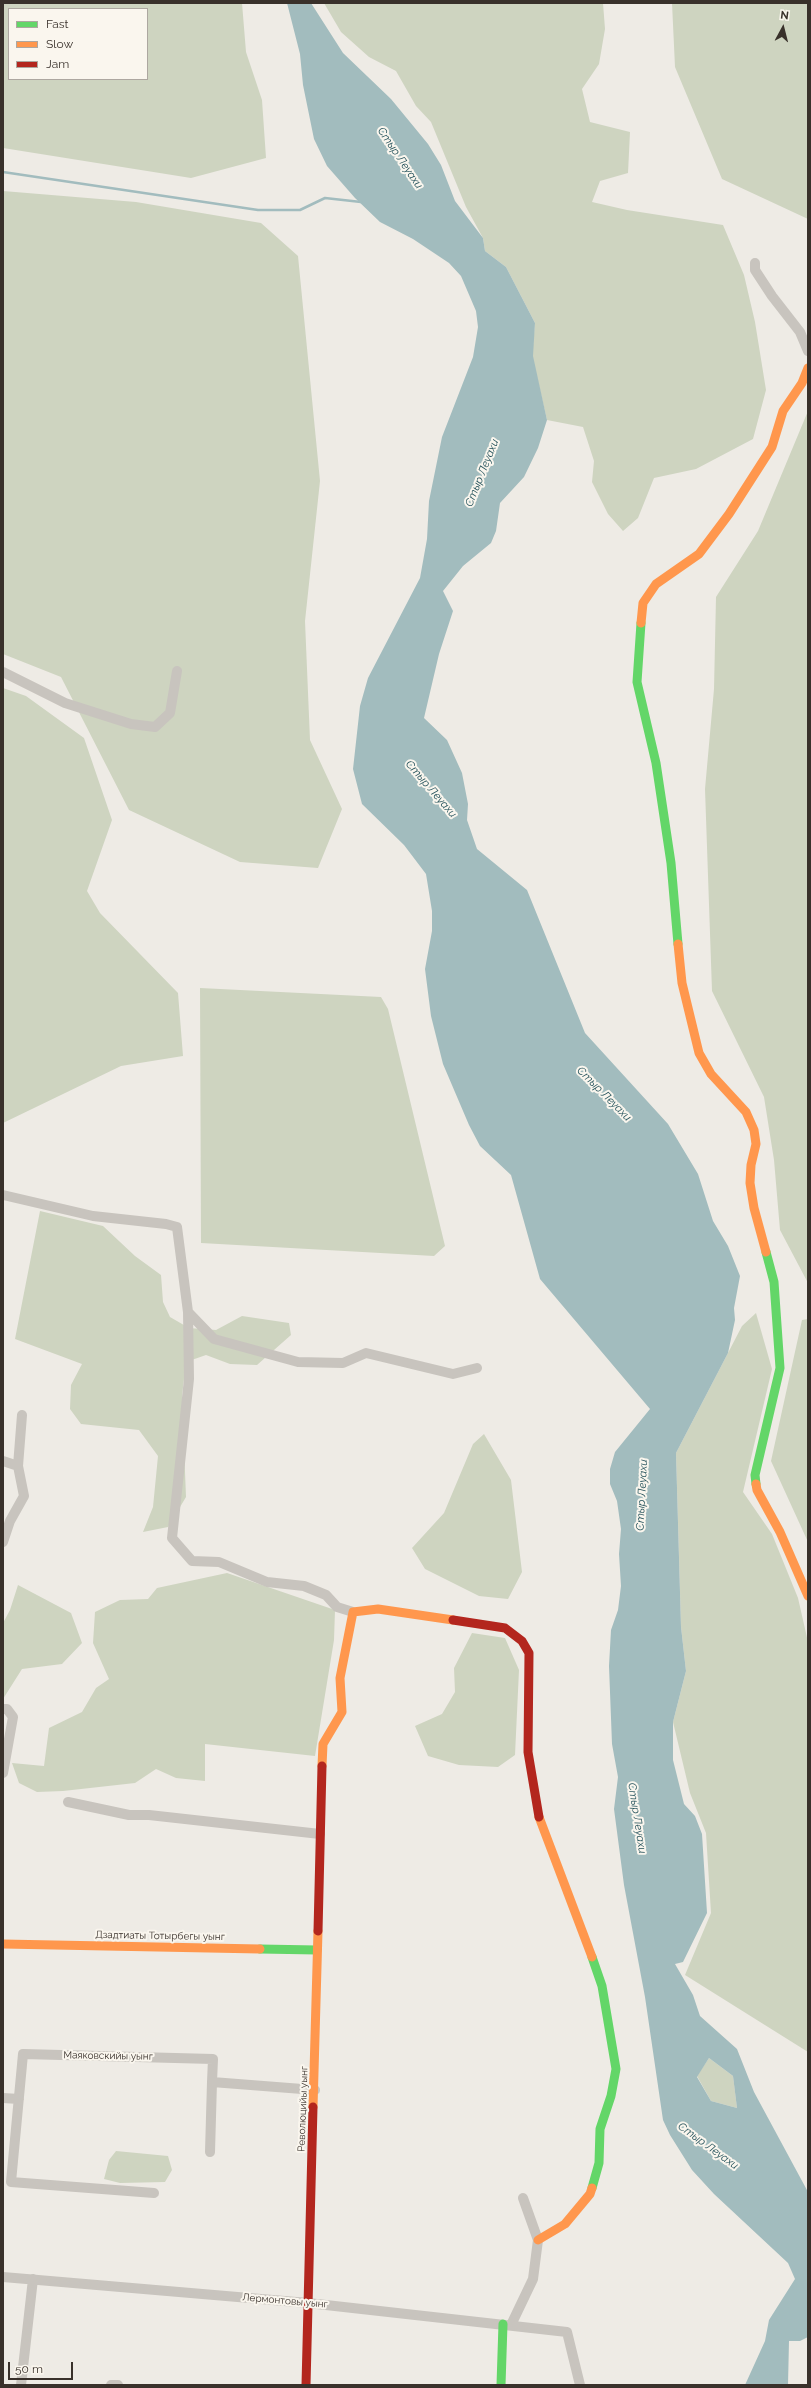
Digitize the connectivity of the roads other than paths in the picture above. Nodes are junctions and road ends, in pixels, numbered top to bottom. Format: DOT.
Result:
graph roads {
  1 [pos="755,264"];
  2 [pos="808,351"];
  3 [pos="808,368"];
  4 [pos="177,671"];
  5 [pos="3,672"];
  6 [pos="3,1195"];
  7 [pos="188,1312"];
  8 [pos="476,1368"];
  9 [pos="22,1415"];
  10 [pos="3,1462"];
  11 [pos="18,1466"];
  12 [pos="3,1542"];
  13 [pos="808,1596"];
  14 [pos="353,1612"];
  15 [pos="3,1709"];
  16 [pos="3,1774"];
  17 [pos="68,1802"];
  18 [pos="320,1834"];
  19 [pos="3,1944"];
  20 [pos="317,1950"];
  21 [pos="212,2082"];
  22 [pos="315,2090"];
  23 [pos="3,2098"];
  24 [pos="19,2099"];
  25 [pos="210,2152"];
  26 [pos="154,2193"];
  27 [pos="523,2198"];
  28 [pos="538,2240"];
  29 [pos="3,2277"];
  30 [pos="33,2279"];
  31 [pos="308,2303"];
  32 [pos="507,2324"];
  33 [pos="21,2385"];
  34 [pos="110,2385"];
  35 [pos="118,2385"];
  36 [pos="306,2385"];
  37 [pos="500,2385"];
  38 [pos="580,2385"];
  1 -- 2 [label="street"];
  3 -- 13 [label="street"];
  4 -- 5 [label="street"];
  6 -- 7 [label="street"];
  7 -- 8 [label="street"];
  7 -- 14 [label="street"];
  9 -- 11 [label="street"];
  10 -- 11 [label="street"];
  11 -- 12 [label="street"];
  14 -- 18 [label="street, Революцийы уынг"];
  14 -- 28 [label="street"];
  15 -- 16 [label="street"];
  17 -- 18 [label="street"];
  18 -- 20 [label="street, Революцийы уынг"];
  19 -- 20 [label="street, Дзадтиаты Тотырбегы уынг"];
  20 -- 22 [label="street, Революцийы уынг"];
  21 -- 22 [label="street"];
  21 -- 24 [label="street, Маяковскийы уынг"];
  21 -- 25 [label="street, Маяковскийы уынг"];
  22 -- 31 [label="street, Революцийы уынг"];
  23 -- 24 [label="street"];
  24 -- 26 [label="street, Маяковскийы уынг"];
  27 -- 28 [label="street"];
  28 -- 32 [label="street"];
  29 -- 30 [label="street, Лермонтовы уынг"];
  30 -- 31 [label="street, Лермонтовы уынг"];
  30 -- 33 [label="street"];
  31 -- 32 [label="street, Лермонтовы уынг"];
  31 -- 36 [label="street, Революцийы уынг"];
  32 -- 37 [label="street"];
  32 -- 38 [label="street, Лермонтовы уынг"];
  34 -- 35 [label="street"];
}
